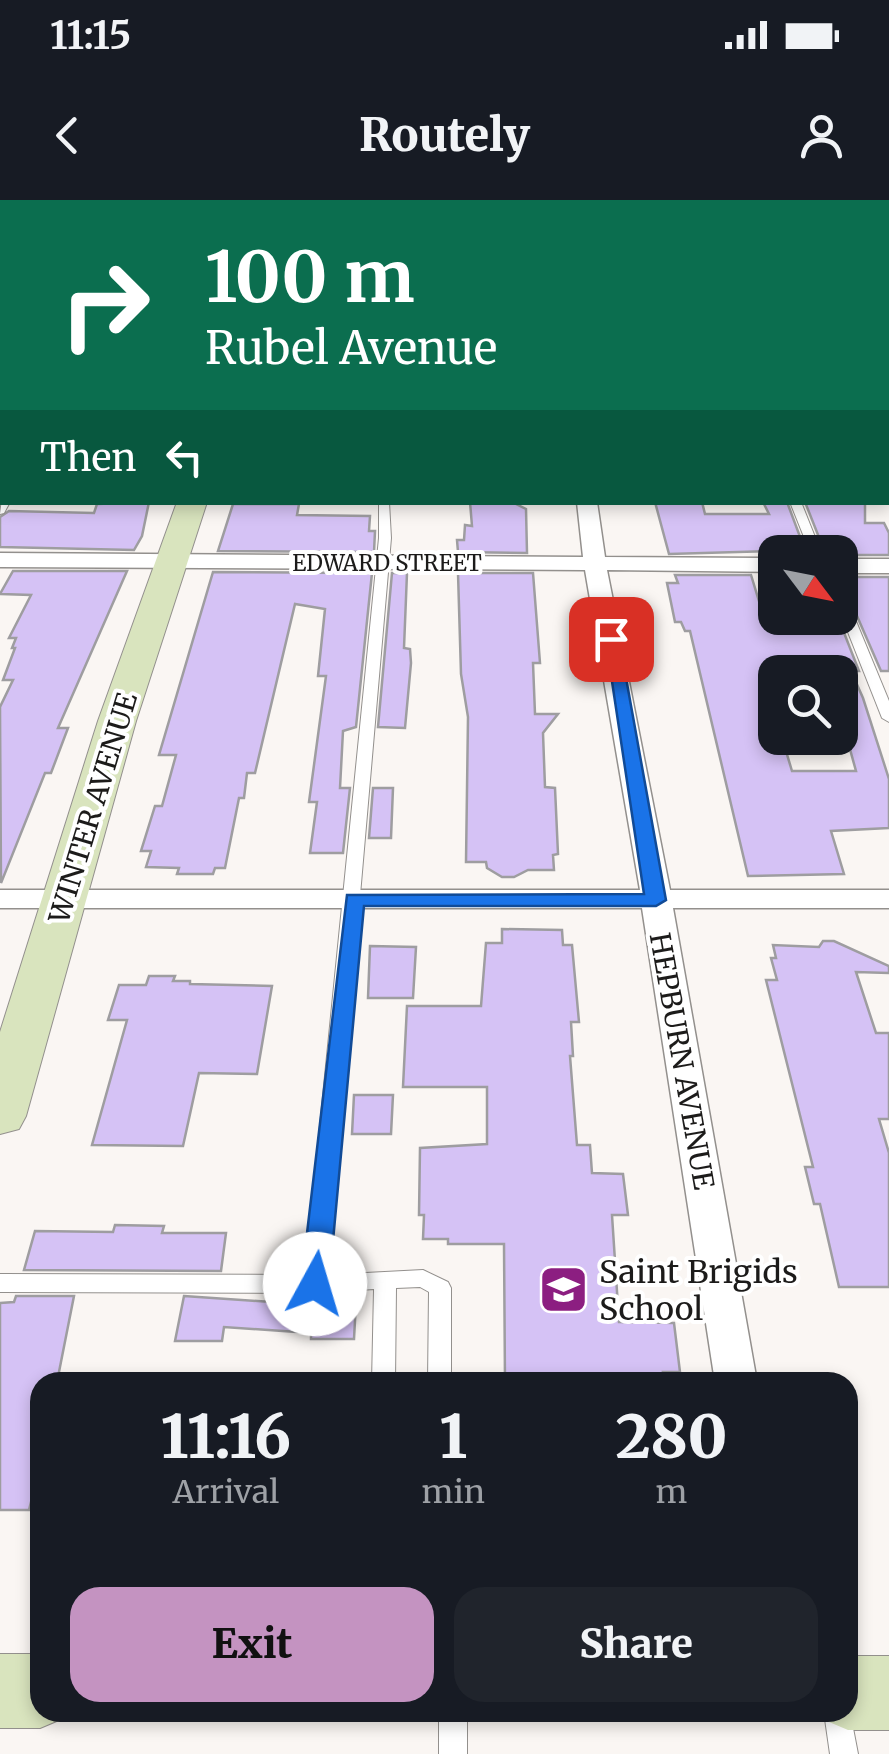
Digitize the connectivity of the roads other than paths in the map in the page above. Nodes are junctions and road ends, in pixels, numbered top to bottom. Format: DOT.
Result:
graph roads {
  1 [pos="191,505"];
  2 [pos="384,505"];
  3 [pos="587,505"];
  4 [pos="796,505"];
  5 [pos="809,535"];
  6 [pos="0,560"];
  7 [pos="174,561"];
  8 [pos="384,564"];
  9 [pos="596,564"];
  10 [pos="758,565"];
  11 [pos="858,566"];
  12 [pos="889,566"];
  13 [pos="855,635"];
  14 [pos="889,718"];
  15 [pos="0,899"];
  16 [pos="889,899"];
  17 [pos="65,900"];
  18 [pos="354,900"];
  19 [pos="656,900"];
  20 [pos="0,1116"];
  21 [pos="385,1280"];
  22 [pos="0,1283"];
  23 [pos="315,1284"];
  24 [pos="384,1372"];
  25 [pos="440,1372"];
  26 [pos="734,1372"];
  27 [pos="0,1691"];
  28 [pos="30,1691"];
  29 [pos="858,1693"];
  30 [pos="889,1693"];
  31 [pos="454,1722"];
  32 [pos="839,1722"];
  33 [pos="453,1754"];
  34 [pos="844,1754"];
  1 -- 7 [label="main road, WINTER AVENUE"];
  2 -- 8 [label="lane"];
  3 -- 9 [label="street, HEPBURN AVENUE"];
  4 -- 5 [label="lane"];
  6 -- 7 [label="street, EDWARD STREET"];
  7 -- 8 [label="street, EDWARD STREET"];
  7 -- 17 [label="main road, WINTER AVENUE"];
  8 -- 9 [label="street, EDWARD STREET"];
  8 -- 18 [label="lane"];
  9 -- 10 [label="street, EDWARD STREET"];
  9 -- 19 [label="street, HEPBURN AVENUE"];
  11 -- 12 [label="street"];
  13 -- 14 [label="lane"];
  15 -- 17 [label="street"];
  16 -- 19 [label="street"];
  17 -- 18 [label="street"];
  17 -- 20 [label="main road, WINTER AVENUE"];
  18 -- 19 [label="street"];
  18 -- 23 [label="lane"];
  19 -- 26 [label="street, HEPBURN AVENUE"];
  21 -- 23 [label="lane"];
  21 -- 24 [label="lane"];
  21 -- 25 [label="lane"];
  22 -- 23 [label="lane"];
  27 -- 28 [label="main road"];
  29 -- 30 [label="main road"];
  31 -- 33 [label="lane"];
  32 -- 34 [label="lane"];
}
